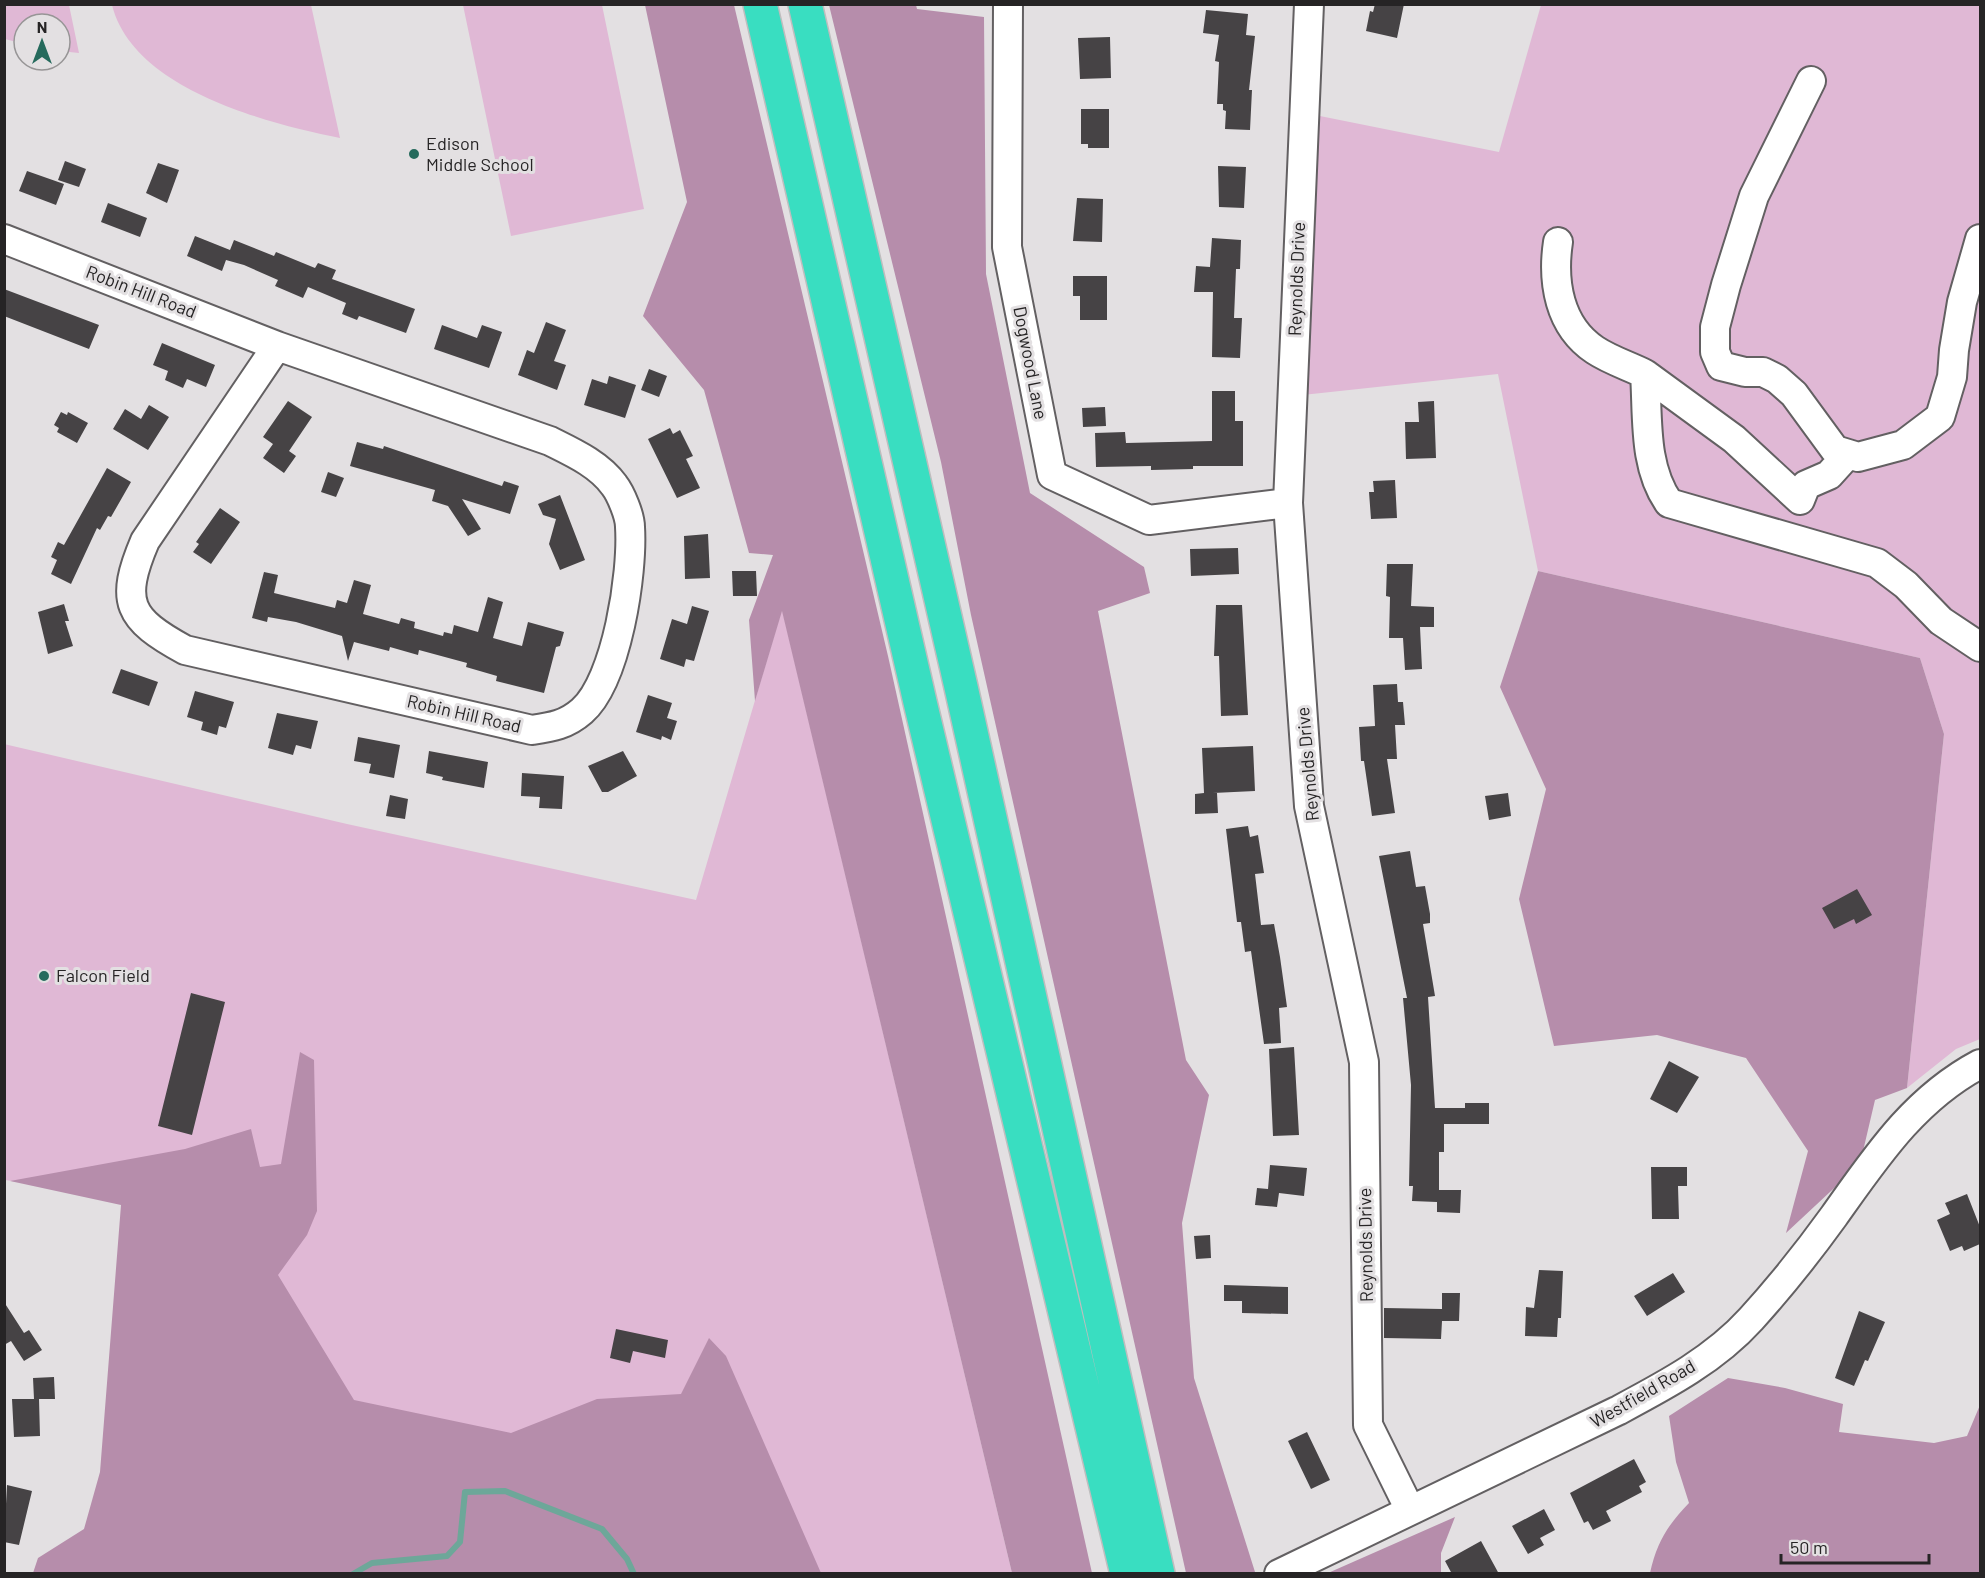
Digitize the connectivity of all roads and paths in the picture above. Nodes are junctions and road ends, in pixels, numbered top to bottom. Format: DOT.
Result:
graph roads {
  1 [pos="760,4"];
  2 [pos="805,4"];
  3 [pos="1008,4"];
  4 [pos="1309,4"];
  5 [pos="1811,81"];
  6 [pos="4,239"];
  7 [pos="1980,240"];
  8 [pos="1558,242"];
  9 [pos="277,346"];
  10 [pos="1645,374"];
  11 [pos="1848,454"];
  12 [pos="1288,503"];
  13 [pos="1980,647"];
  14 [pos="1980,1064"];
  15 [pos="1410,1510"];
  16 [pos="1311,1566"];
  17 [pos="1127,1574"];
  18 [pos="1158,1574"];
  19 [pos="1279,1574"];
  1 -- 17 [label="highway"];
  2 -- 18 [label="highway"];
  3 -- 12 [label="street, Dogwood Lane"];
  4 -- 12 [label="street, Reynolds Drive"];
  5 -- 11 [label="street"];
  6 -- 9 [label="street, Robin Hill Road"];
  7 -- 11 [label="street"];
  8 -- 10 [label="street"];
  9 -- 9 [label="street, Robin Hill Road"];
  10 -- 11 [label="street"];
  10 -- 13 [label="street"];
  12 -- 15 [label="street, Reynolds Drive"];
  14 -- 15 [label="street, Westfield Road"];
  15 -- 16 [label="street, Westfield Road"];
  16 -- 19 [label="street, Westfield Road"];
}
